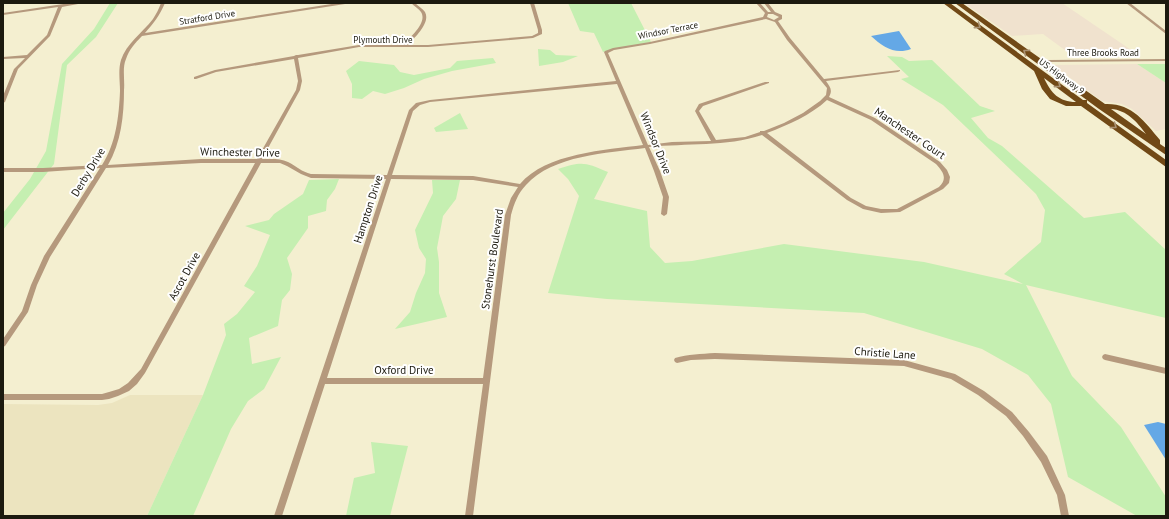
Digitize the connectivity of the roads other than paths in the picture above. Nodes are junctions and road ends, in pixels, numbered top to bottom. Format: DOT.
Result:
graph roads {
  1 [pos="78,3"];
  2 [pos="163,3"];
  3 [pos="343,3"];
  4 [pos="413,3"];
  5 [pos="532,3"];
  6 [pos="758,3"];
  7 [pos="766,3"];
  8 [pos="946,3"];
  9 [pos="958,3"];
  10 [pos="1128,3"];
  11 [pos="60,6"];
  12 [pos="774,13"];
  13 [pos="3,14"];
  14 [pos="767,16"];
  15 [pos="776,21"];
  16 [pos="1166,33"];
  17 [pos="142,35"];
  18 [pos="404,46"];
  19 [pos="28,56"];
  20 [pos="296,56"];
  21 [pos="3,58"];
  22 [pos="1166,60"];
  23 [pos="1037,65"];
  24 [pos="898,71"];
  25 [pos="196,78"];
  26 [pos="823,80"];
  27 [pos="619,82"];
  28 [pos="767,83"];
  29 [pos="1083,93"];
  30 [pos="827,98"];
  31 [pos="3,102"];
  32 [pos="1083,103"];
  33 [pos="1103,107"];
  34 [pos="1102,118"];
  35 [pos="762,132"];
  36 [pos="714,142"];
  37 [pos="647,146"];
  38 [pos="1166,152"];
  39 [pos="259,161"];
  40 [pos="1166,164"];
  41 [pos="105,166"];
  42 [pos="3,170"];
  43 [pos="389,177"];
  44 [pos="520,186"];
  45 [pos="664,214"];
  46 [pos="3,344"];
  47 [pos="1105,357"];
  48 [pos="677,360"];
  49 [pos="1166,372"];
  50 [pos="322,381"];
  51 [pos="486,381"];
  52 [pos="3,397"];
  53 [pos="278,516"];
  54 [pos="469,516"];
  55 [pos="1065,516"];
  1 -- 11 [label="street"];
  2 -- 17 [label="street, Derby Drive"];
  3 -- 17 [label="street, Stratford Drive"];
  4 -- 18 [label="street"];
  5 -- 18 [label="street, Plymouth Drive"];
  6 -- 14 [label="street"];
  7 -- 12 [label="street"];
  8 -- 23 [label="highway, US Highway 9, one-way"];
  23 -- 9 [label="highway, US Highway 9, one-way"];
  10 -- 16 [label="street"];
  11 -- 13 [label="street"];
  11 -- 19 [label="street"];
  12 -- 14 [label="street"];
  12 -- 15 [label="street"];
  14 -- 15 [label="street"];
  14 -- 27 [label="street, Windsor Terrace"];
  15 -- 26 [label="street"];
  17 -- 41 [label="street, Derby Drive"];
  18 -- 20 [label="street, Plymouth Drive"];
  19 -- 21 [label="street"];
  19 -- 31 [label="street"];
  20 -- 25 [label="street, Plymouth Drive"];
  20 -- 39 [label="street, Ascot Drive"];
  22 -- 23 [label="street, Three Brooks Road"];
  23 -- 29 [label="highway, US Highway 9"];
  23 -- 32 [label="highway, US Highway 9, one-way"];
  23 -- 32 [label="highway"];
  24 -- 26 [label="street"];
  26 -- 30 [label="street"];
  27 -- 37 [label="street, Windsor Drive"];
  27 -- 43 [label="street, Hampton Drive"];
  28 -- 36 [label="street"];
  29 -- 32 [label="highway"];
  29 -- 33 [label="highway, US Highway 9"];
  30 -- 35 [label="street, Stonehurst Boulevard"];
  30 -- 35 [label="street, Manchester Court"];
  32 -- 34 [label="highway, US Highway 9"];
  33 -- 34 [label="highway"];
  33 -- 38 [label="highway, US Highway 9"];
  33 -- 38 [label="highway"];
  34 -- 40 [label="highway, US Highway 9, one-way"];
  35 -- 36 [label="street, Stonehurst Boulevard"];
  36 -- 37 [label="street, Stonehurst Boulevard"];
  37 -- 44 [label="street, Stonehurst Boulevard"];
  37 -- 45 [label="street, Windsor Drive"];
  39 -- 41 [label="street, Winchester Drive"];
  39 -- 43 [label="street, Winchester Drive"];
  39 -- 52 [label="street, Ascot Drive"];
  41 -- 42 [label="street, Winchester Drive"];
  41 -- 46 [label="street, Derby Drive"];
  43 -- 44 [label="street, Winchester Drive"];
  43 -- 50 [label="street, Hampton Drive"];
  44 -- 51 [label="street, Stonehurst Boulevard"];
  47 -- 49 [label="street"];
  48 -- 55 [label="street, Christie Lane"];
  50 -- 51 [label="street, Oxford Drive"];
  50 -- 53 [label="street, Hampton Drive"];
  51 -- 54 [label="street, Stonehurst Boulevard"];
}
